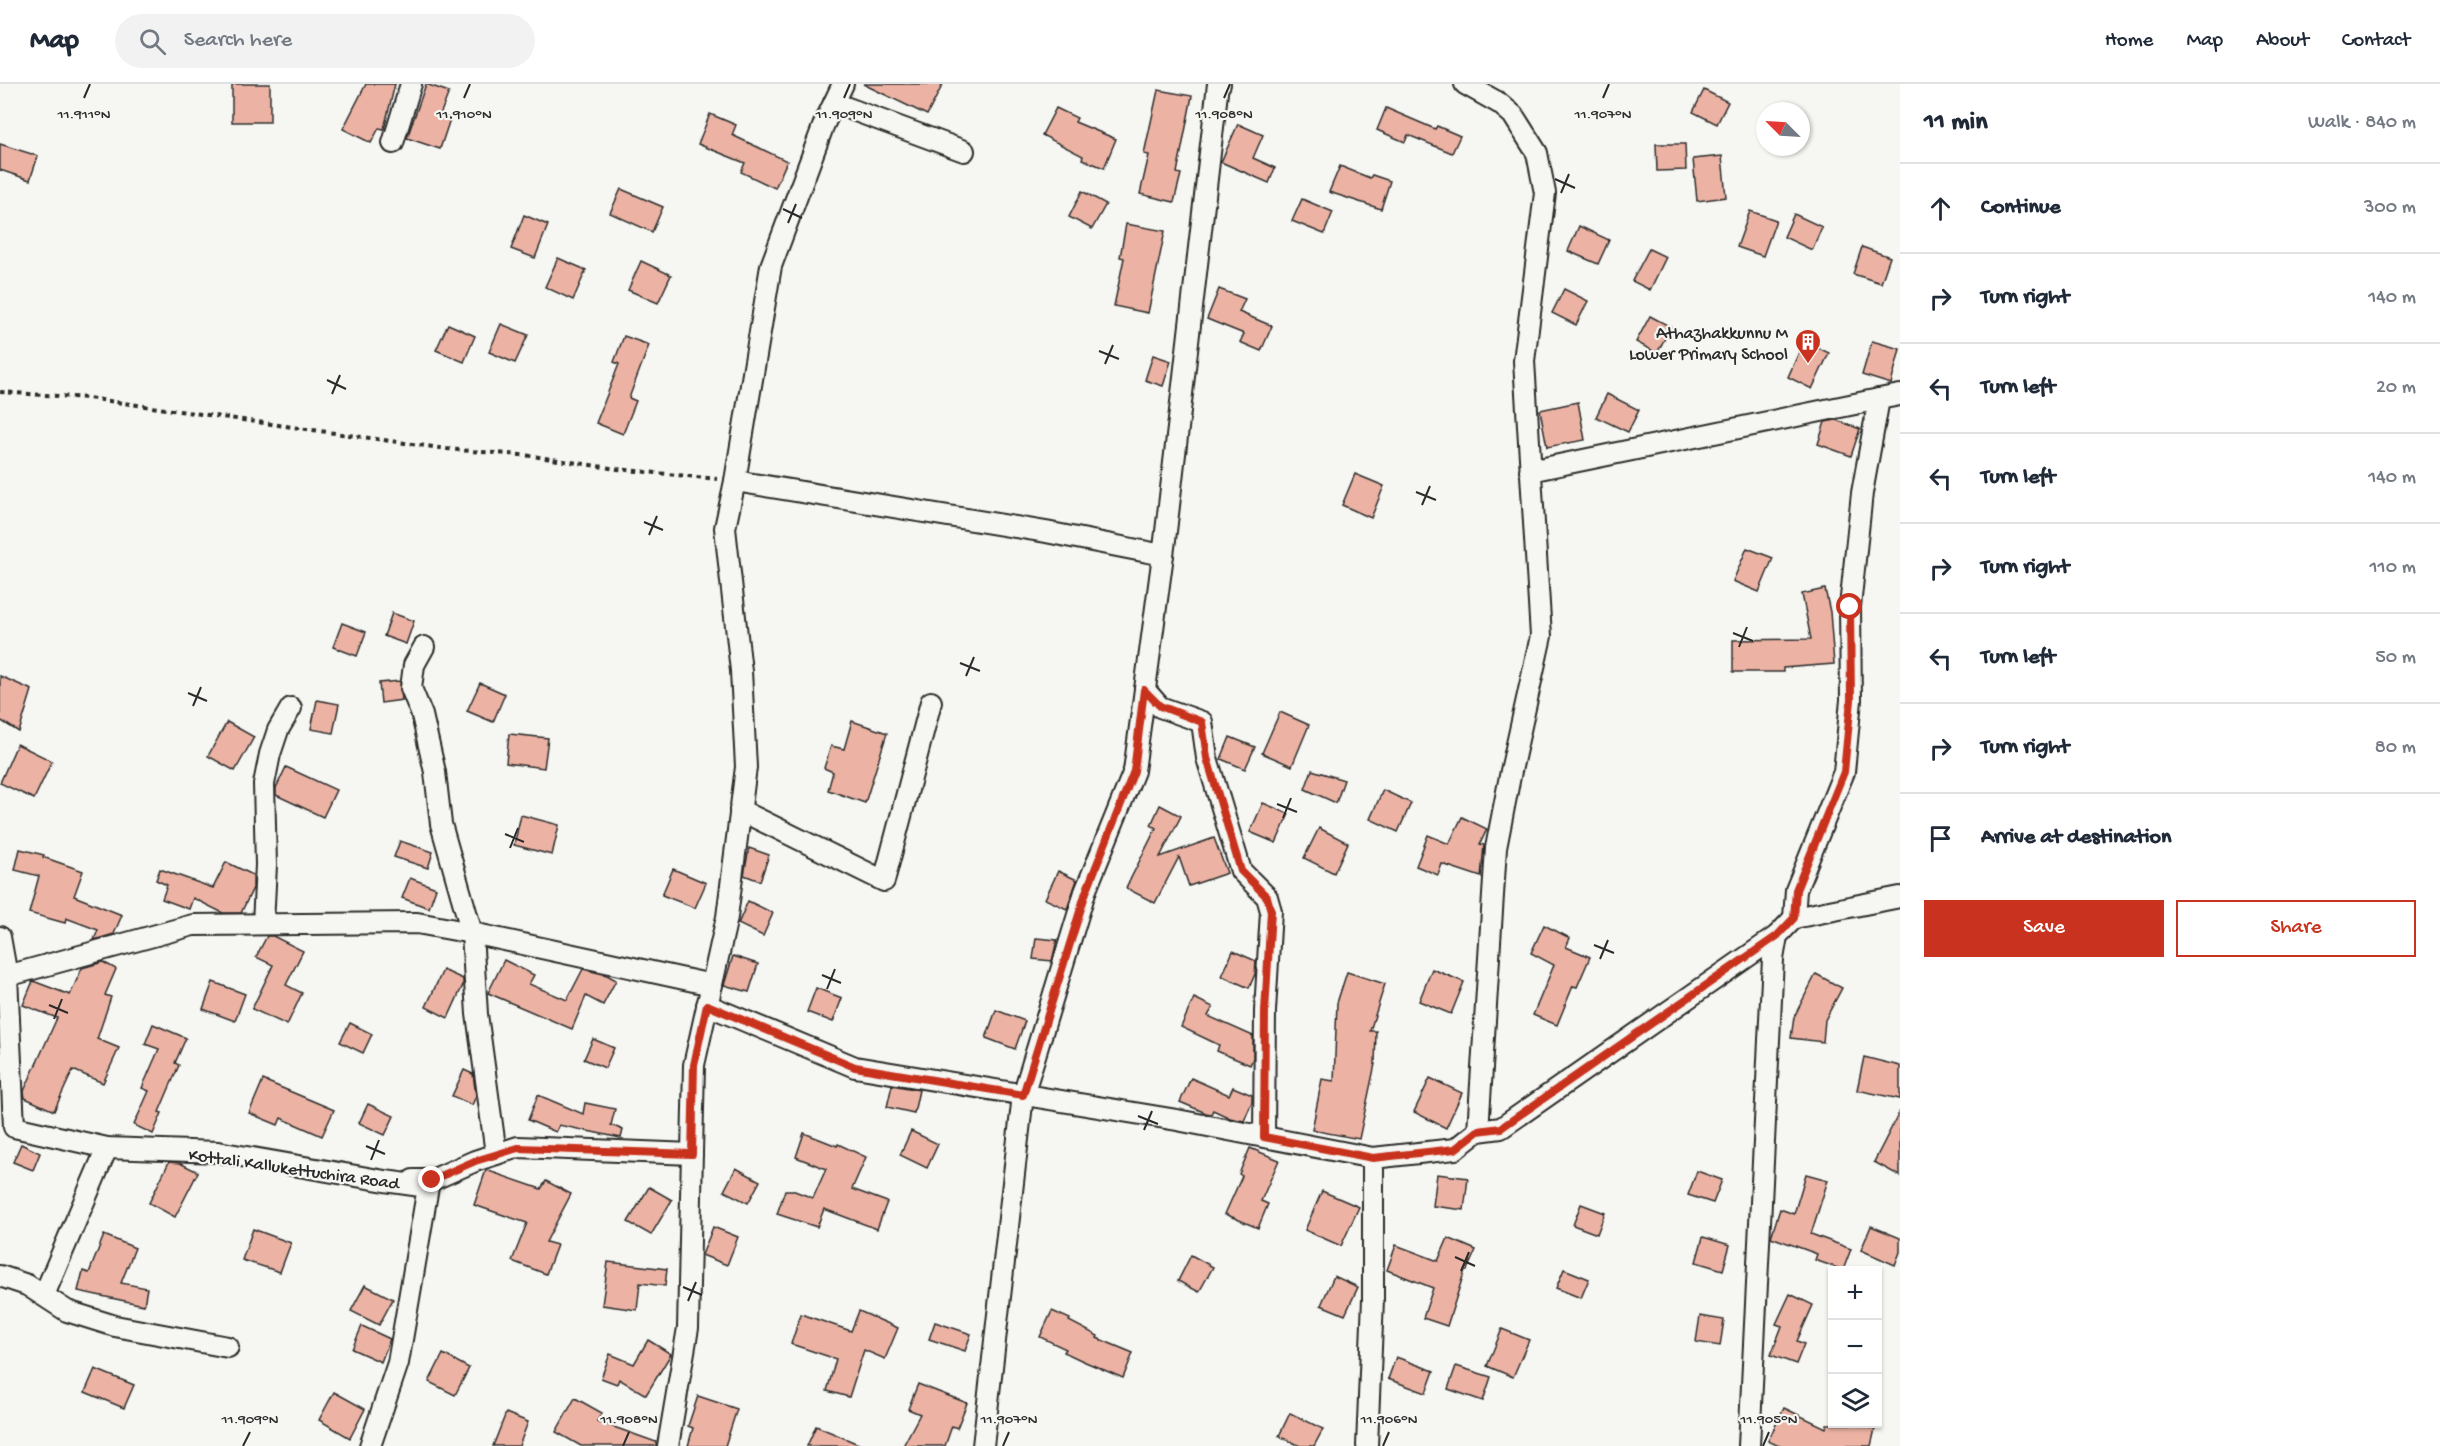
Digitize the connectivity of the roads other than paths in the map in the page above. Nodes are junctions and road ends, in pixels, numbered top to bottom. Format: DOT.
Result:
graph roads {
  1 [pos="411,84"];
  2 [pos="843,84"];
  3 [pos="1218,84"];
  4 [pos="1465,84"];
  5 [pos="834,103"];
  6 [pos="393,143"];
  7 [pos="964,151"];
  8 [pos="1900,395"];
  9 [pos="1879,399"];
  10 [pos="1530,471"];
  11 [pos="735,481"];
  12 [pos="1163,555"];
  13 [pos="424,647"];
  14 [pos="1144,690"];
  15 [pos="931,702"];
  16 [pos="291,708"];
  17 [pos="740,810"];
  18 [pos="1900,897"];
  19 [pos="1794,918"];
  20 [pos="263,924"];
  21 [pos="472,933"];
  22 [pos="1777,936"];
  23 [pos="0,937"];
  24 [pos="6,976"];
  25 [pos="712,985"];
  26 [pos="707,1005"];
  27 [pos="1023,1095"];
  28 [pos="20,1128"];
  29 [pos="0,1130"];
  30 [pos="1478,1131"];
  31 [pos="1264,1137"];
  32 [pos="107,1148"];
  33 [pos="496,1154"];
  34 [pos="692,1154"];
  35 [pos="1373,1158"];
  36 [pos="385,1181"];
  37 [pos="0,1276"];
  38 [pos="44,1295"];
  39 [pos="228,1347"];
  40 [pos="370,1446"];
  41 [pos="668,1446"];
  42 [pos="983,1446"];
  43 [pos="1367,1446"];
  44 [pos="1749,1446"];
  1 -- 6 [label="street"];
  2 -- 5 [label="street"];
  3 -- 12 [label="street"];
  4 -- 10 [label="street"];
  5 -- 7 [label="street"];
  5 -- 11 [label="street"];
  8 -- 9 [label="street"];
  9 -- 10 [label="street"];
  9 -- 19 [label="street"];
  10 -- 30 [label="street"];
  11 -- 12 [label="street"];
  11 -- 17 [label="street"];
  12 -- 14 [label="street"];
  13 -- 21 [label="street"];
  14 -- 27 [label="street"];
  14 -- 31 [label="street"];
  15 -- 17 [label="street"];
  16 -- 20 [label="street"];
  17 -- 25 [label="street"];
  18 -- 19 [label="street"];
  19 -- 22 [label="street"];
  20 -- 21 [label="street"];
  20 -- 24 [label="street"];
  21 -- 25 [label="street"];
  21 -- 33 [label="street"];
  22 -- 30 [label="street"];
  22 -- 44 [label="street"];
  23 -- 24 [label="street"];
  24 -- 28 [label="street"];
  25 -- 26 [label="street"];
  26 -- 27 [label="street"];
  26 -- 34 [label="street"];
  27 -- 31 [label="street"];
  27 -- 42 [label="street"];
  28 -- 29 [label="street, Kottali Kallukettuchira Road"];
  28 -- 32 [label="street, Kottali Kallukettuchira Road"];
  30 -- 35 [label="street"];
  31 -- 35 [label="street"];
  32 -- 36 [label="street, Kottali Kallukettuchira Road"];
  32 -- 38 [label="street"];
  33 -- 34 [label="street"];
  33 -- 36 [label="street"];
  34 -- 41 [label="street"];
  35 -- 43 [label="street"];
  36 -- 40 [label="street, Kottali Kallukettuchira Road"];
  37 -- 38 [label="street"];
  38 -- 39 [label="street"];
}
